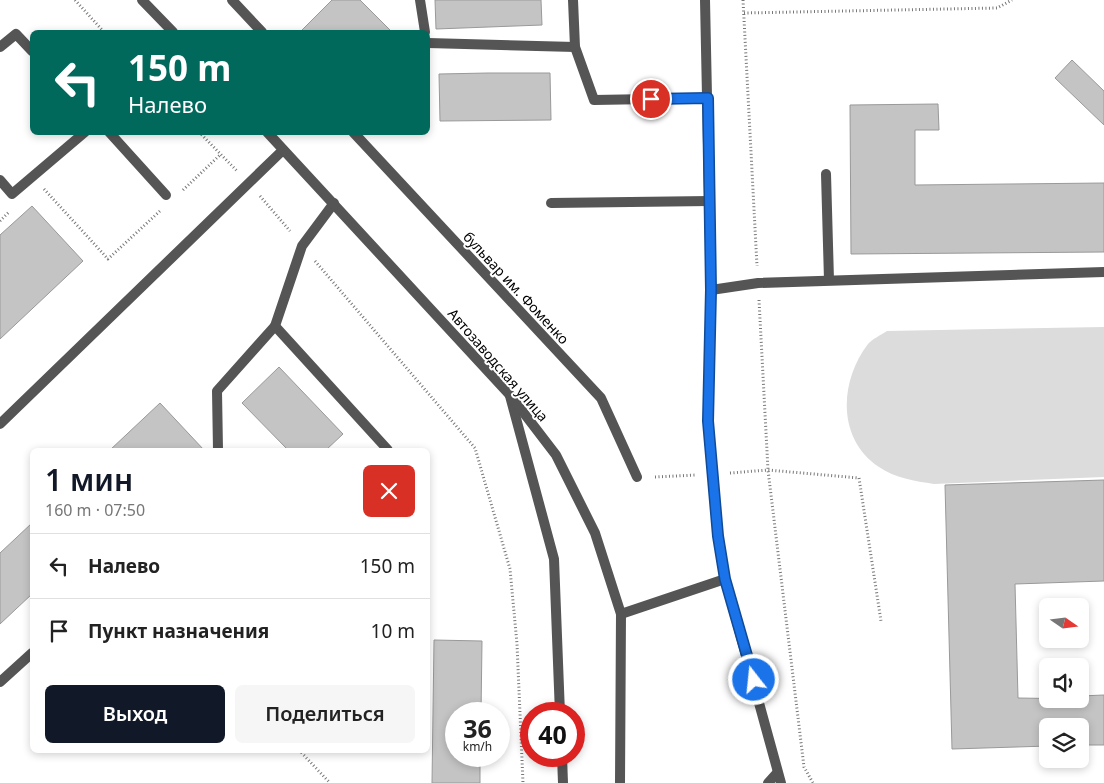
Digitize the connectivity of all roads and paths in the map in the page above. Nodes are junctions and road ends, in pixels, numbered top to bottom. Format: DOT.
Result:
graph roads {
  1 [pos="75,0"];
  2 [pos="142,0"];
  3 [pos="232,0"];
  4 [pos="420,0"];
  5 [pos="573,0"];
  6 [pos="743,0"];
  7 [pos="1012,0"];
  8 [pos="708,1"];
  9 [pos="744,13"];
  10 [pos="102,30"];
  11 [pos="170,30"];
  12 [pos="260,30"];
  13 [pos="425,30"];
  14 [pos="430,43"];
  15 [pos="0,47"];
  16 [pos="575,47"];
  17 [pos="30,49"];
  18 [pos="708,98"];
  19 [pos="81,135"];
  20 [pos="112,135"];
  21 [pos="202,135"];
  22 [pos="270,135"];
  23 [pos="356,135"];
  24 [pos="283,150"];
  25 [pos="220,154"];
  26 [pos="826,174"];
  27 [pos="0,180"];
  28 [pos="248,182"];
  29 [pos="40,184"];
  30 [pos="178,194"];
  31 [pos="166,195"];
  32 [pos="710,201"];
  33 [pos="334,203"];
  34 [pos="552,203"];
  35 [pos="164,207"];
  36 [pos="13,209"];
  37 [pos="0,221"];
  38 [pos="302,246"];
  39 [pos="1104,272"];
  40 [pos="829,280"];
  41 [pos="758,283"];
  42 [pos="711,290"];
  43 [pos="275,326"];
  44 [pos="510,395"];
  45 [pos="0,424"];
  46 [pos="218,448"];
  47 [pos="386,448"];
  48 [pos="768,470"];
  49 [pos="713,475"];
  50 [pos="637,477"];
  51 [pos="725,579"];
  52 [pos="621,614"];
  53 [pos="881,621"];
  54 [pos="30,655"];
  55 [pos="0,682"];
  56 [pos="560,702"];
  57 [pos="302,753"];
  58 [pos="562,767"];
  59 [pos="776,772"];
  60 [pos="330,783"];
  61 [pos="523,783"];
  62 [pos="563,783"];
  63 [pos="620,783"];
  64 [pos="768,783"];
  65 [pos="781,783"];
  66 [pos="813,783"];
  1 -- 10 [label="path"];
  2 -- 11 [label="street"];
  3 -- 12 [label="street"];
  4 -- 13 [label="street"];
  5 -- 16 [label="street"];
  6 -- 9 [label="path"];
  7 -- 9 [label="path"];
  8 -- 18 [label="street"];
  9 -- 41 [label="path"];
  14 -- 16 [label="street"];
  15 -- 17 [label="street"];
  16 -- 18 [label="street"];
  18 -- 32 [label="street"];
  19 -- 27 [label="street"];
  20 -- 31 [label="street"];
  21 -- 25 [label="path"];
  22 -- 24 [label="street, Автозаводская улица"];
  23 -- 50 [label="street, бульвар им. Фоменко"];
  24 -- 28 [label="street"];
  24 -- 33 [label="street, Автозаводская улица"];
  25 -- 28 [label="path"];
  25 -- 30 [label="path"];
  26 -- 40 [label="street"];
  28 -- 38 [label="path"];
  28 -- 45 [label="street"];
  29 -- 35 [label="path"];
  32 -- 34 [label="street"];
  32 -- 42 [label="street"];
  33 -- 38 [label="street"];
  33 -- 44 [label="street, Автозаводская улица"];
  36 -- 37 [label="path"];
  38 -- 43 [label="street"];
  38 -- 61 [label="path"];
  39 -- 40 [label="street"];
  40 -- 41 [label="street"];
  41 -- 42 [label="street"];
  41 -- 48 [label="path"];
  42 -- 49 [label="street"];
  43 -- 46 [label="street"];
  43 -- 47 [label="street"];
  44 -- 52 [label="street, Автозаводская улица"];
  44 -- 56 [label="street"];
  48 -- 49 [label="path"];
  48 -- 53 [label="path"];
  48 -- 66 [label="path"];
  49 -- 50 [label="path"];
  49 -- 51 [label="street"];
  51 -- 52 [label="street"];
  51 -- 59 [label="street"];
  52 -- 63 [label="street, Автозаводская улица"];
  54 -- 55 [label="street"];
  57 -- 60 [label="path"];
  58 -- 62 [label="street"];
  59 -- 64 [label="street"];
  59 -- 65 [label="street"];
}
